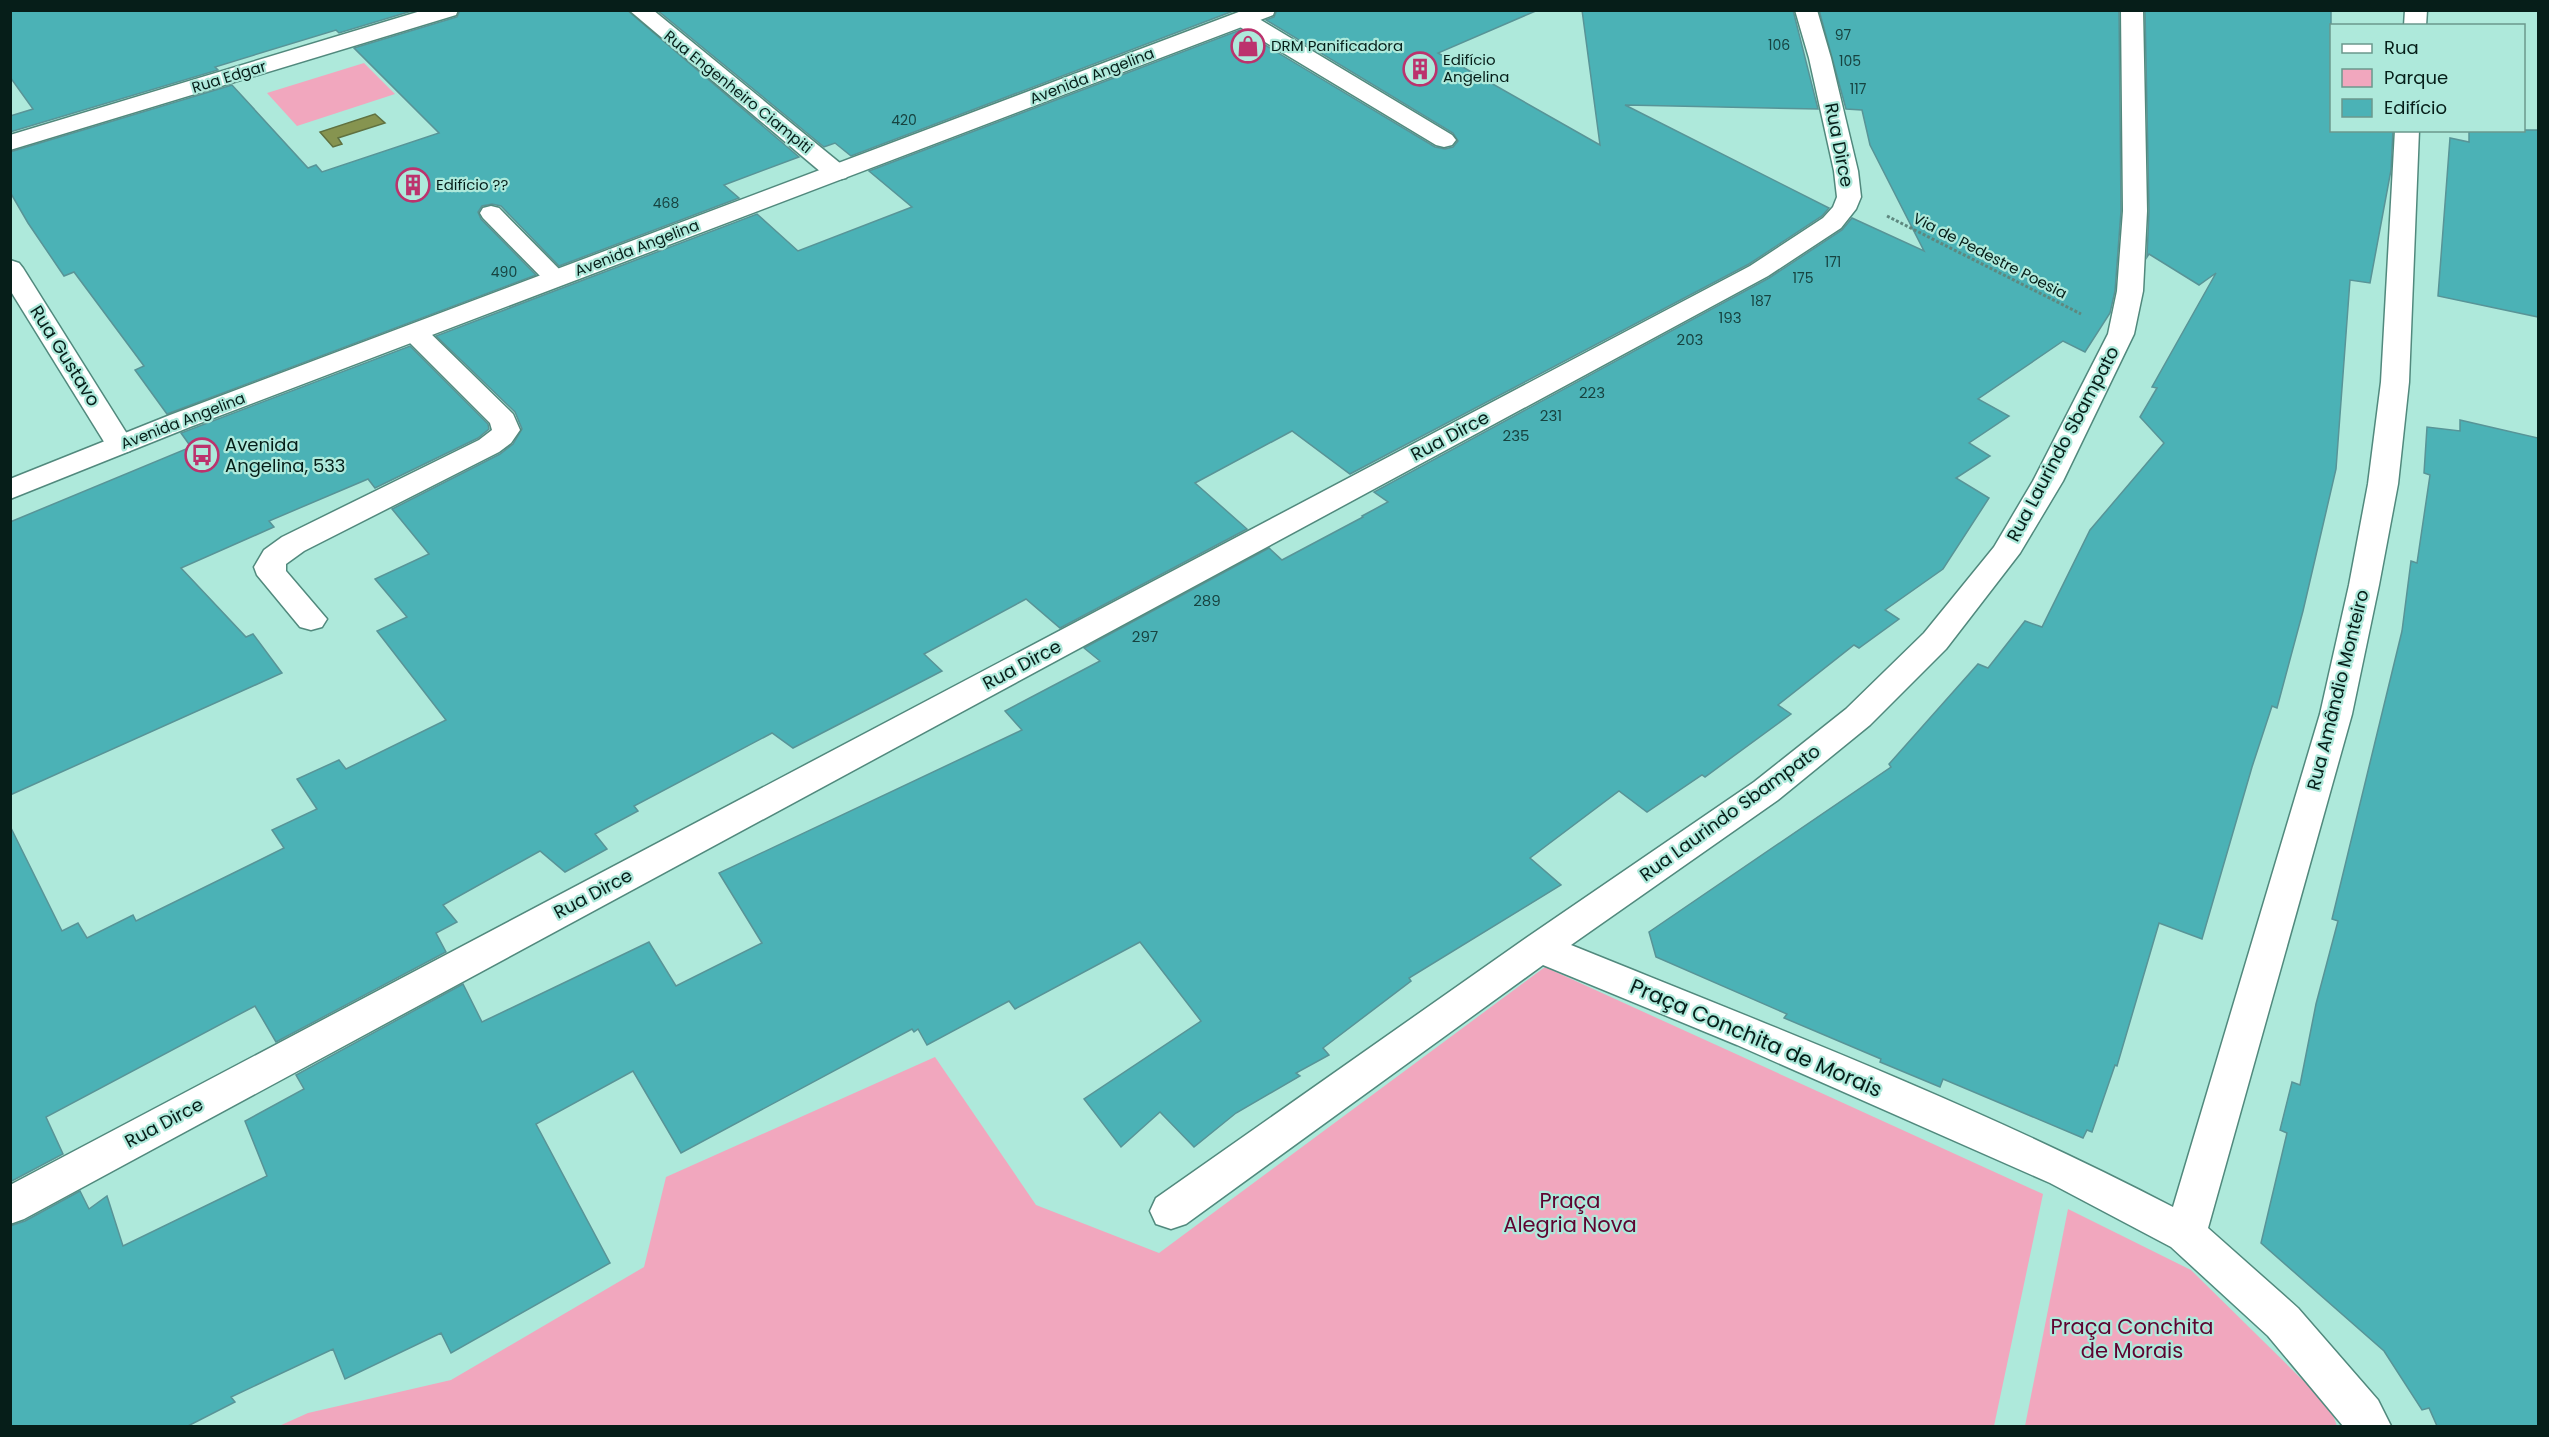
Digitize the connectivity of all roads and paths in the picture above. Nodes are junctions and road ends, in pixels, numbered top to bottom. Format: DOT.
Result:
graph roads {
  1 [pos="448,10"];
  2 [pos="639,10"];
  3 [pos="1806,10"];
  4 [pos="2132,10"];
  5 [pos="1254,15"];
  6 [pos="2407,132"];
  7 [pos="1444,140"];
  8 [pos="10,143"];
  9 [pos="837,173"];
  10 [pos="1849,197"];
  11 [pos="490,213"];
  12 [pos="10,268"];
  13 [pos="556,279"];
  14 [pos="415,333"];
  15 [pos="2121,334"];
  16 [pos="120,445"];
  17 [pos="10,490"];
  18 [pos="311,619"];
  19 [pos="1539,948"];
  20 [pos="10,1206"];
  21 [pos="1171,1211"];
  22 [pos="2186,1234"];
  23 [pos="2369,1426"];
  1 -- 8 [label="street, Rua Edgar"];
  2 -- 9 [label="street, Rua Engenheiro Ciampiti"];
  3 -- 10 [label="street, Rua Dirce"];
  4 -- 15 [label="street, Rua Laurindo Sbampato"];
  5 -- 7 [label="street"];
  5 -- 9 [label="street, Avenida Angelina"];
  6 -- 22 [label="street, Rua Amândio Monteiro"];
  9 -- 13 [label="street, Avenida Angelina"];
  10 -- 15 [label="path, Via de Pedestre Poesia"];
  10 -- 20 [label="street, Rua Dirce"];
  11 -- 13 [label="lane"];
  12 -- 16 [label="street, Rua Gustavo"];
  13 -- 14 [label="street, Avenida Angelina"];
  14 -- 16 [label="street, Avenida Angelina"];
  14 -- 18 [label="street"];
  15 -- 19 [label="street, Rua Laurindo Sbampato"];
  16 -- 17 [label="street, Avenida Angelina"];
  19 -- 21 [label="street, Rua Laurindo Sbampato"];
  19 -- 22 [label="street, Praça Conchita de Morais"];
  22 -- 23 [label="street, Praça Conchita de Morais"];
}
